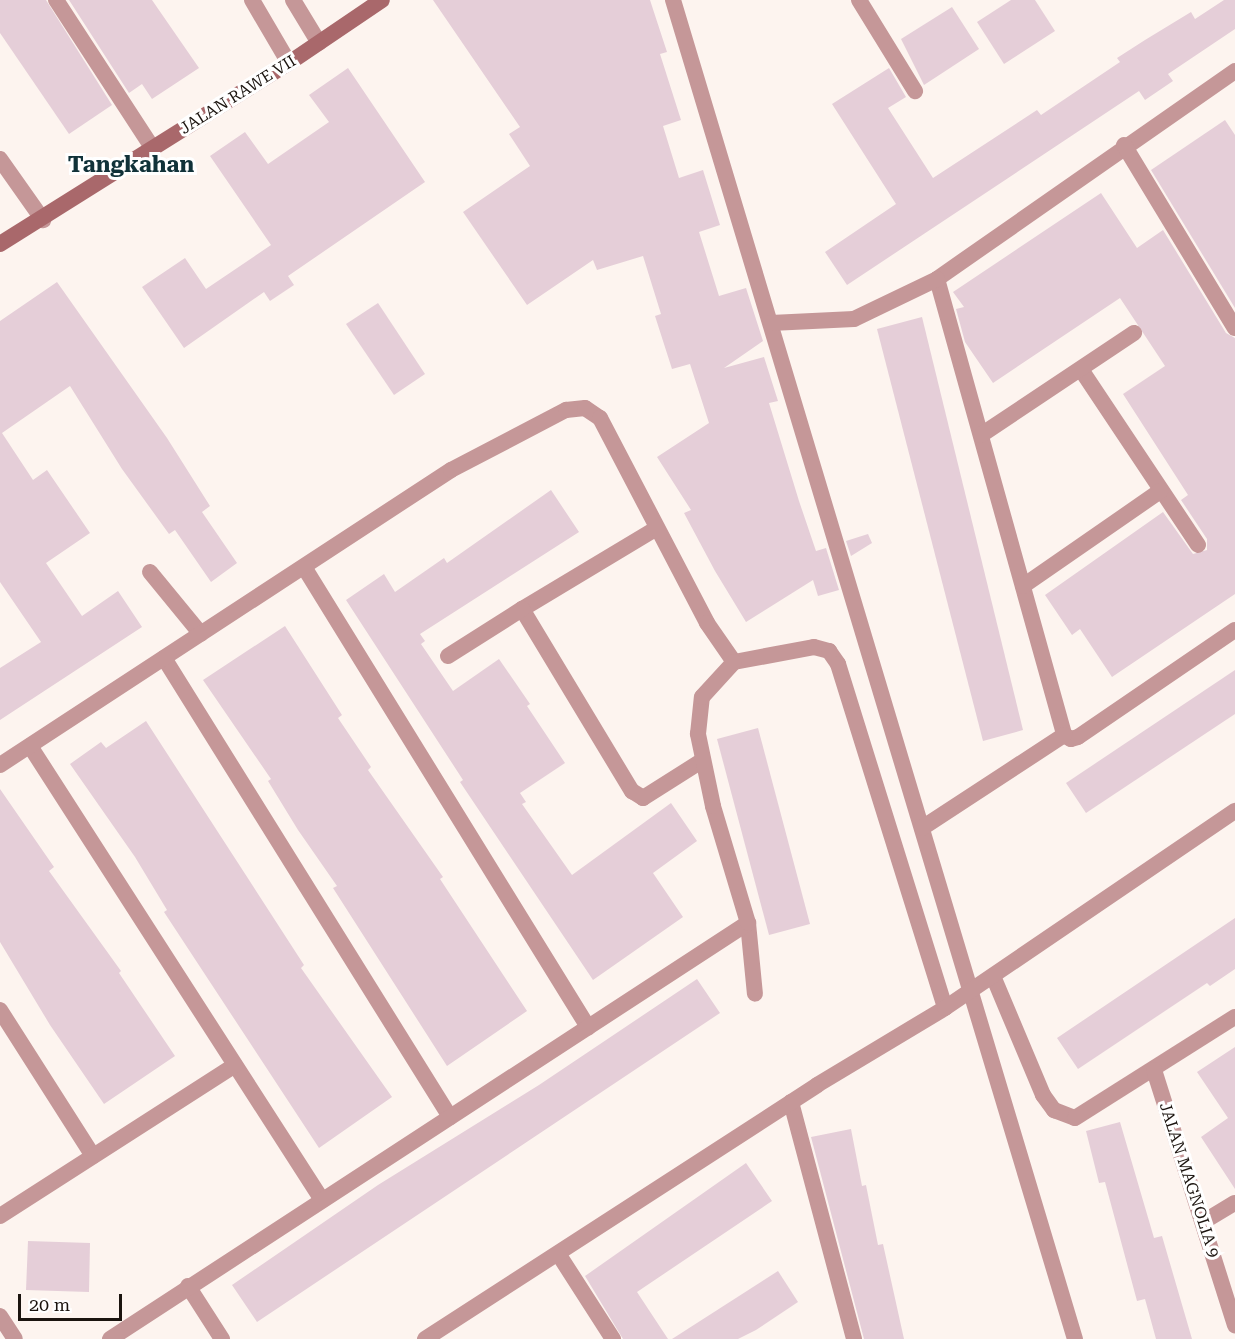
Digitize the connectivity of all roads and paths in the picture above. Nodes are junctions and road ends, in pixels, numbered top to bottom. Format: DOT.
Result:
graph roads {
  1 [pos="56,0"];
  2 [pos="252,0"];
  3 [pos="293,0"];
  4 [pos="382,0"];
  5 [pos="674,0"];
  6 [pos="859,0"];
  7 [pos="319,43"];
  8 [pos="289,63"];
  9 [pos="1235,71"];
  10 [pos="915,91"];
  11 [pos="1124,146"];
  12 [pos="153,149"];
  13 [pos="0,159"];
  14 [pos="43,219"];
  15 [pos="0,244"];
  16 [pos="937,279"];
  17 [pos="771,323"];
  18 [pos="1235,328"];
  19 [pos="1134,333"];
  20 [pos="1082,371"];
  21 [pos="981,435"];
  22 [pos="1160,491"];
  23 [pos="657,528"];
  24 [pos="1198,545"];
  25 [pos="304,567"];
  26 [pos="150,572"];
  27 [pos="1023,586"];
  28 [pos="522,609"];
  29 [pos="1235,630"];
  30 [pos="201,634"];
  31 [pos="448,656"];
  32 [pos="164,658"];
  33 [pos="734,662"];
  34 [pos="1064,735"];
  35 [pos="30,746"];
  36 [pos="703,760"];
  37 [pos="0,765"];
  38 [pos="1235,812"];
  39 [pos="922,828"];
  40 [pos="748,923"];
  41 [pos="993,976"];
  42 [pos="971,991"];
  43 [pos="755,994"];
  44 [pos="945,1008"];
  45 [pos="0,1010"];
  46 [pos="1235,1017"];
  47 [pos="588,1027"];
  48 [pos="235,1065"];
  49 [pos="1154,1070"];
  50 [pos="791,1102"];
  51 [pos="450,1117"];
  52 [pos="93,1156"];
  53 [pos="322,1200"];
  54 [pos="1235,1203"];
  55 [pos="0,1216"];
  56 [pos="1203,1222"];
  57 [pos="558,1255"];
  58 [pos="188,1286"];
  59 [pos="0,1316"];
  60 [pos="1234,1321"];
  61 [pos="15,1339"];
  62 [pos="110,1339"];
  63 [pos="222,1339"];
  64 [pos="425,1339"];
  65 [pos="613,1339"];
  66 [pos="854,1339"];
  67 [pos="1075,1339"];
  1 -- 12 [label="street"];
  2 -- 8 [label="street"];
  3 -- 7 [label="street"];
  4 -- 7 [label="main road, JALAN RAWE VII"];
  5 -- 17 [label="street"];
  6 -- 10 [label="street"];
  7 -- 8 [label="main road, JALAN RAWE VII"];
  8 -- 12 [label="main road, JALAN RAWE VII"];
  9 -- 11 [label="street"];
  11 -- 16 [label="street"];
  11 -- 18 [label="street"];
  12 -- 14 [label="main road, JALAN RAWE VII"];
  13 -- 14 [label="street"];
  14 -- 15 [label="main road, JALAN RAWE VII"];
  16 -- 17 [label="street"];
  16 -- 21 [label="street"];
  17 -- 39 [label="street"];
  19 -- 20 [label="street"];
  20 -- 21 [label="street"];
  20 -- 22 [label="street"];
  21 -- 27 [label="street"];
  22 -- 24 [label="street"];
  22 -- 27 [label="street"];
  23 -- 25 [label="street"];
  23 -- 28 [label="street"];
  23 -- 33 [label="street"];
  25 -- 30 [label="street"];
  25 -- 47 [label="street"];
  26 -- 30 [label="street"];
  27 -- 34 [label="street"];
  28 -- 31 [label="street"];
  28 -- 36 [label="street"];
  29 -- 34 [label="street"];
  30 -- 32 [label="street"];
  32 -- 35 [label="street"];
  32 -- 51 [label="street"];
  33 -- 36 [label="street"];
  33 -- 44 [label="street"];
  34 -- 39 [label="street"];
  35 -- 37 [label="street"];
  35 -- 48 [label="street"];
  36 -- 40 [label="street"];
  38 -- 41 [label="street"];
  39 -- 42 [label="street"];
  40 -- 43 [label="street"];
  40 -- 47 [label="street"];
  41 -- 42 [label="street"];
  41 -- 49 [label="street"];
  42 -- 44 [label="street"];
  42 -- 67 [label="street"];
  44 -- 50 [label="street"];
  45 -- 52 [label="street"];
  46 -- 49 [label="street"];
  47 -- 51 [label="street"];
  48 -- 52 [label="street"];
  48 -- 53 [label="street"];
  49 -- 56 [label="street, JALAN MAGNOLIA 9"];
  50 -- 57 [label="street"];
  50 -- 66 [label="street"];
  51 -- 53 [label="street"];
  52 -- 55 [label="street"];
  53 -- 58 [label="street"];
  54 -- 56 [label="street"];
  56 -- 60 [label="street, JALAN MAGNOLIA 9"];
  57 -- 64 [label="street"];
  57 -- 65 [label="street"];
  58 -- 62 [label="street"];
  58 -- 63 [label="street"];
  59 -- 61 [label="street"];
}
